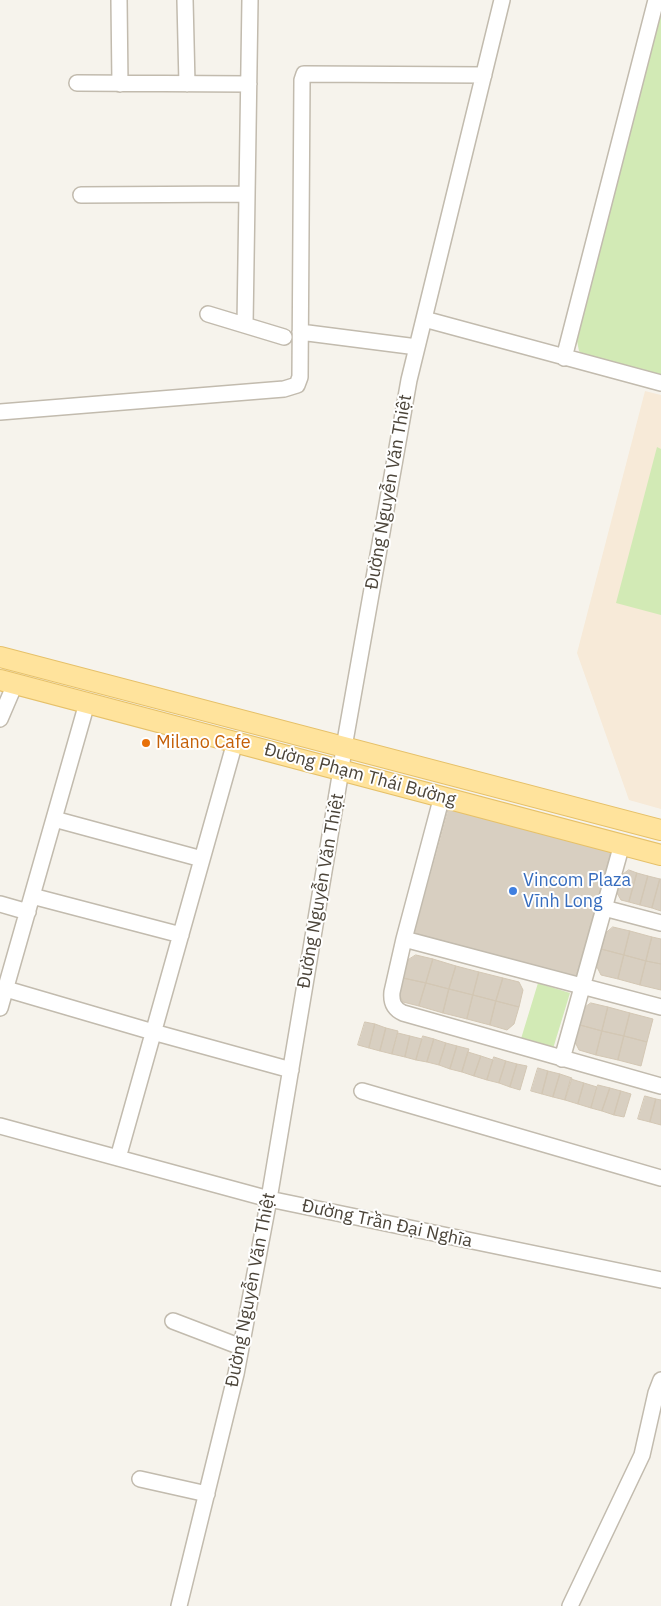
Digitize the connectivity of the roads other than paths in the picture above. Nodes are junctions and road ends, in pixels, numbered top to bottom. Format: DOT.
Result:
graph roads {
  1 [pos="119,0"];
  2 [pos="185,0"];
  3 [pos="250,0"];
  4 [pos="502,0"];
  5 [pos="656,0"];
  6 [pos="484,75"];
  7 [pos="77,84"];
  8 [pos="120,84"];
  9 [pos="187,84"];
  10 [pos="248,84"];
  11 [pos="247,194"];
  12 [pos="81,195"];
  13 [pos="208,314"];
  14 [pos="424,319"];
  15 [pos="245,325"];
  16 [pos="300,332"];
  17 [pos="284,337"];
  18 [pos="418,347"];
  19 [pos="564,358"];
  20 [pos="661,382"];
  21 [pos="0,412"];
  22 [pos="0,657"];
  23 [pos="7,682"];
  24 [pos="94,682"];
  25 [pos="87,703"];
  26 [pos="0,719"];
  27 [pos="235,742"];
  28 [pos="344,747"];
  29 [pos="342,770"];
  30 [pos="442,796"];
  31 [pos="54,819"];
  32 [pos="661,830"];
  33 [pos="622,844"];
  34 [pos="661,854"];
  35 [pos="202,859"];
  36 [pos="32,896"];
  37 [pos="0,904"];
  38 [pos="604,908"];
  39 [pos="28,912"];
  40 [pos="661,924"];
  41 [pos="181,935"];
  42 [pos="404,939"];
  43 [pos="583,986"];
  44 [pos="6,989"];
  45 [pos="661,1007"];
  46 [pos="0,1008"];
  47 [pos="153,1032"];
  48 [pos="562,1058"];
  49 [pos="291,1070"];
  50 [pos="661,1086"];
  51 [pos="362,1091"];
  52 [pos="0,1126"];
  53 [pos="118,1158"];
  54 [pos="661,1178"];
  55 [pos="269,1199"];
  56 [pos="661,1280"];
  57 [pos="173,1322"];
  58 [pos="241,1347"];
  59 [pos="661,1380"];
  60 [pos="140,1479"];
  61 [pos="207,1494"];
  62 [pos="179,1606"];
  63 [pos="570,1606"];
  1 -- 8 [label="street"];
  2 -- 9 [label="street"];
  3 -- 10 [label="street"];
  4 -- 6 [label="street, Đường Nguyễn Văn Thiệt"];
  5 -- 19 [label="street"];
  6 -- 14 [label="street, Đường Nguyễn Văn Thiệt"];
  6 -- 16 [label="street"];
  7 -- 8 [label="street"];
  8 -- 9 [label="street"];
  9 -- 10 [label="street"];
  10 -- 11 [label="street"];
  11 -- 12 [label="street"];
  11 -- 15 [label="street"];
  13 -- 15 [label="street"];
  14 -- 18 [label="street, Đường Nguyễn Văn Thiệt"];
  14 -- 19 [label="street"];
  15 -- 17 [label="street"];
  16 -- 18 [label="street"];
  16 -- 21 [label="street"];
  18 -- 28 [label="street, Đường Nguyễn Văn Thiệt"];
  19 -- 20 [label="street"];
  22 -- 24 [label="main road, Đường Phạm Thái Bường"];
  23 -- 25 [label="main road, Đường Phạm Thái Bường"];
  23 -- 26 [label="street"];
  24 -- 25 [label="main road"];
  24 -- 28 [label="main road, Đường Phạm Thái Bường"];
  25 -- 27 [label="main road, Đường Phạm Thái Bường"];
  25 -- 31 [label="street"];
  27 -- 29 [label="main road, Đường Phạm Thái Bường"];
  27 -- 35 [label="street"];
  28 -- 29 [label="street, Đường Nguyễn Văn Thiệt"];
  28 -- 32 [label="main road, Đường Phạm Thái Bường"];
  29 -- 30 [label="main road, Đường Phạm Thái Bường"];
  29 -- 49 [label="street, Đường Nguyễn Văn Thiệt"];
  30 -- 33 [label="main road, Đường Phạm Thái Bường"];
  30 -- 42 [label="street"];
  31 -- 35 [label="street"];
  31 -- 36 [label="street"];
  33 -- 34 [label="main road, Đường Phạm Thái Bường"];
  33 -- 38 [label="street"];
  35 -- 41 [label="street"];
  36 -- 39 [label="street"];
  36 -- 41 [label="street"];
  37 -- 39 [label="street"];
  38 -- 40 [label="street"];
  38 -- 43 [label="street"];
  39 -- 44 [label="street"];
  41 -- 47 [label="street"];
  42 -- 43 [label="street"];
  42 -- 48 [label="street"];
  43 -- 45 [label="street"];
  43 -- 48 [label="street"];
  44 -- 46 [label="street"];
  44 -- 47 [label="street"];
  47 -- 49 [label="street"];
  47 -- 53 [label="street"];
  48 -- 50 [label="street"];
  49 -- 55 [label="street, Đường Nguyễn Văn Thiệt"];
  51 -- 54 [label="street"];
  52 -- 53 [label="street, Đường Trần Đại Nghĩa"];
  53 -- 55 [label="street, Đường Trần Đại Nghĩa"];
  55 -- 56 [label="street, Đường Trần Đại Nghĩa"];
  55 -- 58 [label="street, Đường Nguyễn Văn Thiệt"];
  57 -- 58 [label="street"];
  58 -- 61 [label="street, Đường Nguyễn Văn Thiệt"];
  59 -- 63 [label="street"];
  60 -- 61 [label="street"];
  61 -- 62 [label="street, Đường Nguyễn Văn Thiệt"];
}
